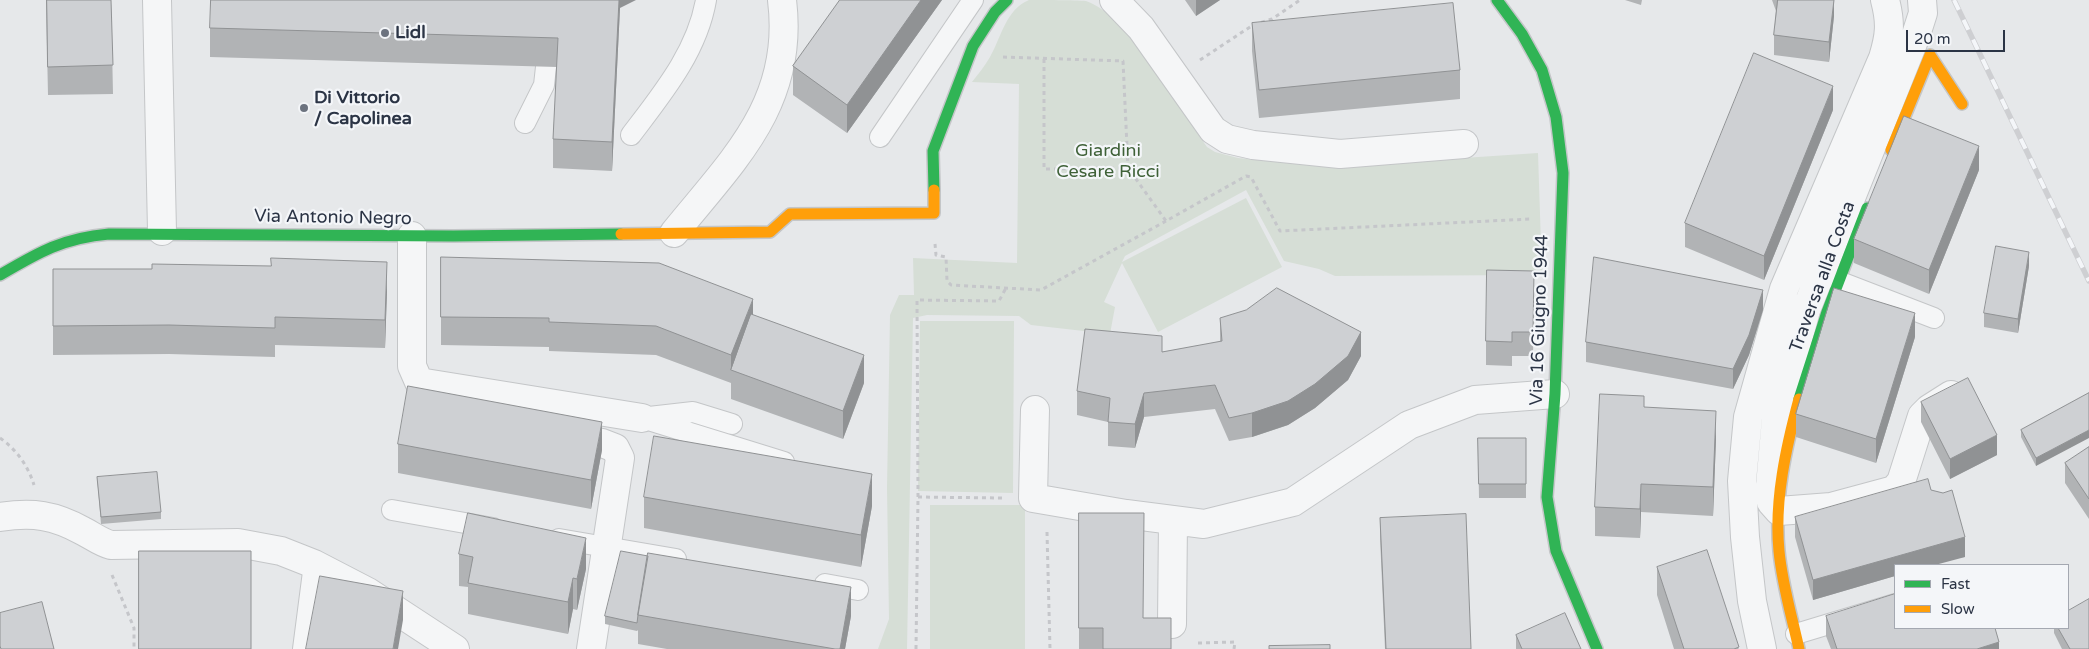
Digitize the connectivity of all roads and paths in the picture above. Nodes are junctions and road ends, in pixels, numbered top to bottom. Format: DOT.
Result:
graph roads {
  1 [pos="157,0"];
  2 [pos="706,0"];
  3 [pos="782,0"];
  4 [pos="974,0"];
  5 [pos="1007,0"];
  6 [pos="1114,0"];
  7 [pos="1300,0"];
  8 [pos="1497,0"];
  9 [pos="1885,0"];
  10 [pos="1922,0"];
  11 [pos="1044,59"];
  12 [pos="546,67"];
  13 [pos="1176,76"];
  14 [pos="1962,104"];
  15 [pos="525,123"];
  16 [pos="631,135"];
  17 [pos="880,137"];
  18 [pos="1464,144"];
  19 [pos="1888,156"];
  20 [pos="1128,168"];
  21 [pos="1872,193"];
  22 [pos="1166,221"];
  23 [pos="162,231"];
  24 [pos="674,233"];
  25 [pos="412,236"];
  26 [pos="947,260"];
  27 [pos="0,275"];
  28 [pos="1838,282"];
  29 [pos="1006,288"];
  30 [pos="1934,318"];
  31 [pos="1959,390"];
  32 [pos="1555,394"];
  33 [pos="1035,410"];
  34 [pos="642,418"];
  35 [pos="732,424"];
  36 [pos="544,433"];
  37 [pos="0,438"];
  38 [pos="785,463"];
  39 [pos="918,497"];
  40 [pos="1040,499"];
  41 [pos="392,510"];
  42 [pos="1779,511"];
  43 [pos="37,514"];
  44 [pos="0,517"];
  45 [pos="1173,520"];
  46 [pos="509,530"];
  47 [pos="538,536"];
  48 [pos="111,545"];
  49 [pos="606,548"];
  50 [pos="693,562"];
  51 [pos="314,564"];
  52 [pos="809,582"];
  53 [pos="858,590"];
  54 [pos="1894,604"];
  55 [pos="1172,624"];
  56 [pos="1797,642"];
  57 [pos="1198,643"];
  58 [pos="134,649"];
  59 [pos="303,649"];
  60 [pos="455,649"];
  61 [pos="591,649"];
  62 [pos="916,649"];
  63 [pos="1050,649"];
  64 [pos="1234,649"];
  65 [pos="1597,649"];
  66 [pos="1762,649"];
  1 -- 23 [label="street"];
  2 -- 16 [label="lane"];
  3 -- 24 [label="street"];
  4 -- 17 [label="lane"];
  5 -- 24 [label="street, Via Antonio Negro"];
  6 -- 13 [label="street"];
  7 -- 13 [label="path"];
  8 -- 32 [label="street, Via 16 Giugno 1944"];
  9 -- 66 [label="street"];
  10 -- 42 [label="street, Traversa alla Costa"];
  11 -- 20 [label="path"];
  12 -- 15 [label="lane"];
  13 -- 18 [label="street"];
  14 -- 19 [label="street"];
  21 -- 28 [label="street"];
  22 -- 29 [label="path"];
  23 -- 25 [label="street, Via Antonio Negro"];
  23 -- 27 [label="street, Via Antonio Negro"];
  24 -- 25 [label="street, Via Antonio Negro"];
  25 -- 34 [label="street"];
  26 -- 29 [label="path"];
  28 -- 30 [label="lane"];
  28 -- 42 [label="street"];
  29 -- 39 [label="path"];
  31 -- 42 [label="street"];
  32 -- 45 [label="street"];
  32 -- 65 [label="street, Via 16 Giugno 1944"];
  33 -- 40 [label="street"];
  34 -- 35 [label="lane"];
  34 -- 38 [label="lane"];
  36 -- 49 [label="street"];
  37 -- 43 [label="path"];
  39 -- 40 [label="path"];
  39 -- 62 [label="path"];
  40 -- 45 [label="street"];
  40 -- 63 [label="path"];
  41 -- 46 [label="lane"];
  42 -- 56 [label="street, Traversa alla Costa"];
  43 -- 44 [label="street"];
  43 -- 48 [label="street"];
  45 -- 55 [label="street"];
  47 -- 49 [label="lane"];
  48 -- 51 [label="street"];
  48 -- 58 [label="path"];
  49 -- 50 [label="lane"];
  49 -- 61 [label="street"];
  51 -- 59 [label="lane"];
  51 -- 60 [label="street"];
  52 -- 53 [label="lane"];
  54 -- 56 [label="lane"];
  57 -- 64 [label="path"];
}
